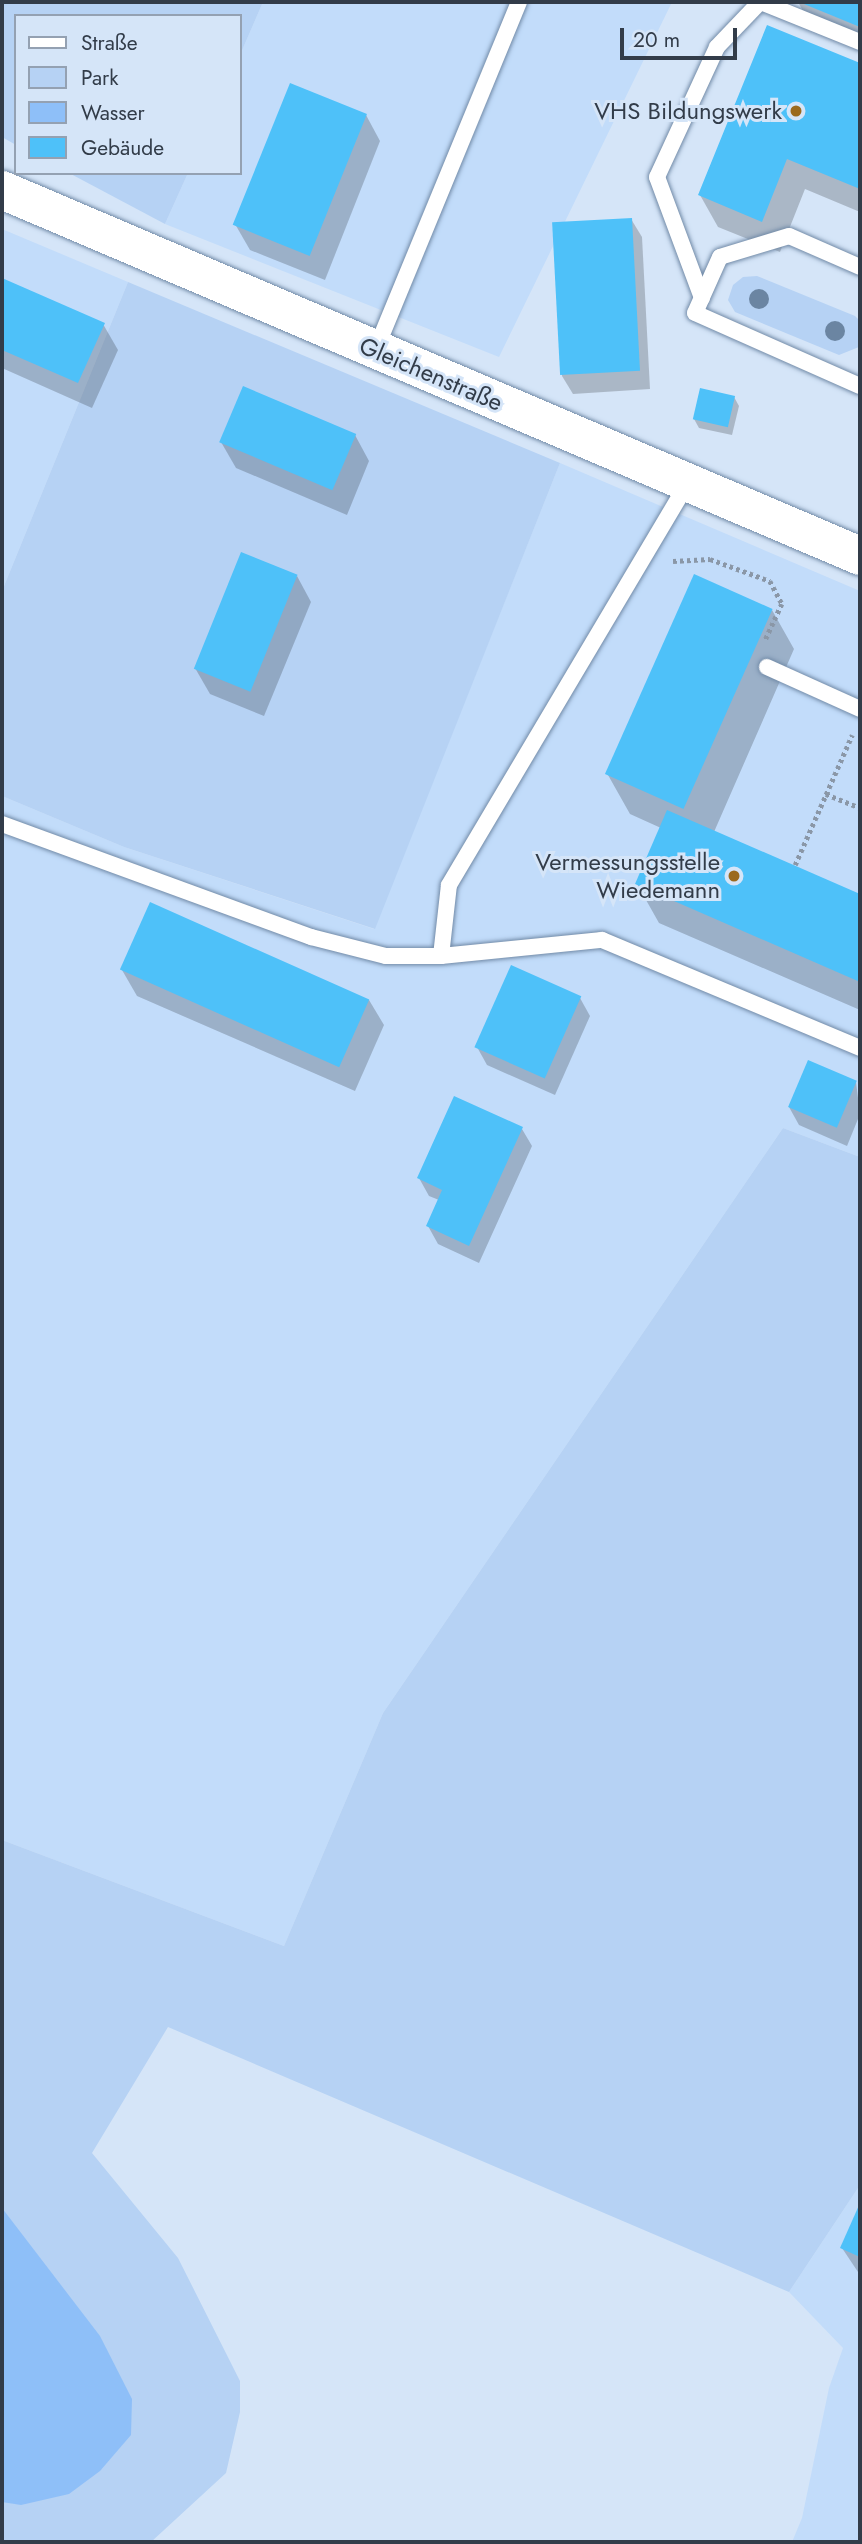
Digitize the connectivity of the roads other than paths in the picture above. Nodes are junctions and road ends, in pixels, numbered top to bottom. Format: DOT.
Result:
graph roads {
  1 [pos="519,2"];
  2 [pos="761,2"];
  3 [pos="860,43"];
  4 [pos="2,190"];
  5 [pos="860,267"];
  6 [pos="702,298"];
  7 [pos="375,350"];
  8 [pos="860,386"];
  9 [pos="688,482"];
  10 [pos="860,556"];
  11 [pos="767,667"];
  12 [pos="860,709"];
  13 [pos="2,824"];
  14 [pos="441,957"];
  15 [pos="860,1048"];
  1 -- 7 [label="lane"];
  2 -- 3 [label="lane"];
  2 -- 6 [label="lane"];
  4 -- 7 [label="street, Gleichenstraße"];
  5 -- 6 [label="lane"];
  6 -- 8 [label="lane"];
  7 -- 9 [label="street, Gleichenstraße"];
  9 -- 10 [label="street, Gleichenstraße"];
  9 -- 14 [label="lane"];
  11 -- 12 [label="lane"];
  13 -- 14 [label="lane"];
  14 -- 15 [label="lane"];
}
